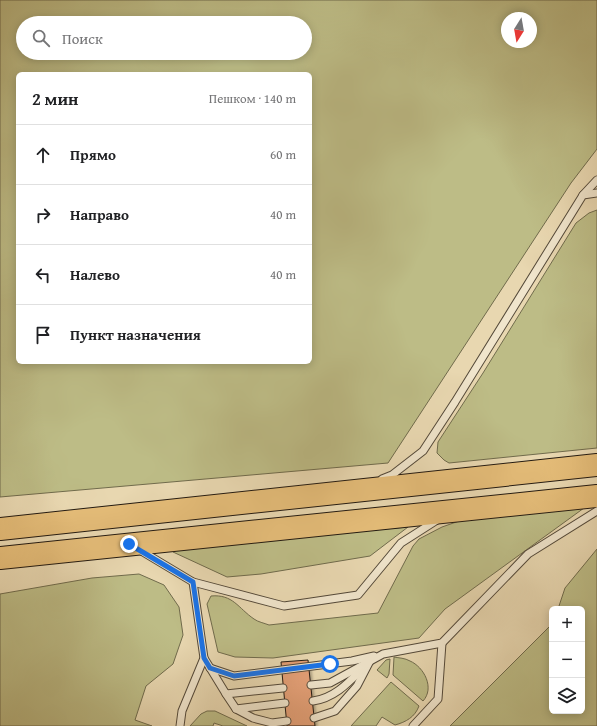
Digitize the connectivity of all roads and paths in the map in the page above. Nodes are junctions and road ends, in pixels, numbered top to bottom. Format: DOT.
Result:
graph roads {
  1 [pos="597,180"];
  2 [pos="597,193"];
  3 [pos="583,195"];
  4 [pos="597,465"];
  5 [pos="353,492"];
  6 [pos="597,496"];
  7 [pos="452,510"];
  8 [pos="597,511"];
  9 [pos="0,529"];
  10 [pos="129,544"];
  11 [pos="0,558"];
  12 [pos="193,582"];
  13 [pos="442,643"];
  14 [pos="383,654"];
  15 [pos="204,658"];
  16 [pos="370,661"];
  17 [pos="210,668"];
  18 [pos="311,685"];
  19 [pos="284,688"];
  20 [pos="226,694"];
  21 [pos="312,701"];
  22 [pos="285,704"];
  23 [pos="236,709"];
  24 [pos="314,718"];
  25 [pos="287,721"];
  26 [pos="180,726"];
  27 [pos="413,726"];
  1 -- 3 [label="lane"];
  2 -- 3 [label="lane"];
  3 -- 5 [label="lane"];
  4 -- 5 [label="highway"];
  5 -- 9 [label="highway"];
  6 -- 7 [label="highway"];
  7 -- 10 [label="highway"];
  7 -- 12 [label="lane"];
  8 -- 13 [label="lane"];
  10 -- 11 [label="highway"];
  10 -- 12 [label="lane"];
  12 -- 15 [label="lane"];
  13 -- 14 [label="lane"];
  13 -- 27 [label="lane"];
  14 -- 16 [label="lane"];
  14 -- 17 [label="lane"];
  15 -- 17 [label="lane"];
  15 -- 26 [label="lane"];
  16 -- 18 [label="lane"];
  16 -- 21 [label="lane"];
  16 -- 24 [label="lane"];
  17 -- 20 [label="lane"];
  19 -- 20 [label="lane"];
  20 -- 23 [label="lane"];
  22 -- 23 [label="lane"];
  23 -- 25 [label="lane"];
}
